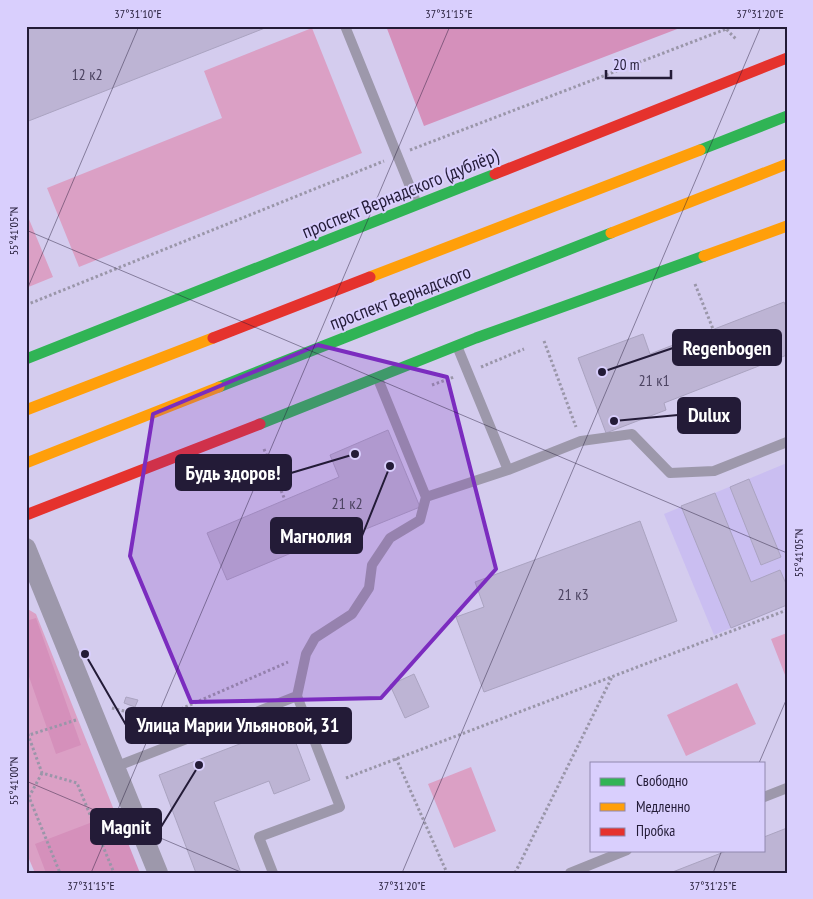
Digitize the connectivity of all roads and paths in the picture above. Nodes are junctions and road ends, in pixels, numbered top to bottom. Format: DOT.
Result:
graph roads {
  1 [pos="345,26"];
  2 [pos="734,26"];
  3 [pos="725,28"];
  4 [pos="736,39"];
  5 [pos="787,58"];
  6 [pos="787,116"];
  7 [pos="398,155"];
  8 [pos="787,164"];
  9 [pos="417,206"];
  10 [pos="787,226"];
  11 [pos="695,284"];
  12 [pos="26,305"];
  13 [pos="713,329"];
  14 [pos="544,341"];
  15 [pos="457,345"];
  16 [pos="26,359"];
  17 [pos="378,378"];
  18 [pos="26,410"];
  19 [pos="581,441"];
  20 [pos="787,442"];
  21 [pos="264,448"];
  22 [pos="26,463"];
  23 [pos="508,470"];
  24 [pos="426,497"];
  25 [pos="285,500"];
  26 [pos="26,515"];
  27 [pos="26,548"];
  28 [pos="33,586"];
  29 [pos="787,610"];
  30 [pos="306,654"];
  31 [pos="612,676"];
  32 [pos="298,696"];
  33 [pos="93,714"];
  34 [pos="157,719"];
  35 [pos="26,729"];
  36 [pos="206,732"];
  37 [pos="27,736"];
  38 [pos="396,758"];
  39 [pos="115,767"];
  40 [pos="42,773"];
  41 [pos="331,783"];
  42 [pos="787,788"];
  43 [pos="766,796"];
  44 [pos="622,852"];
  45 [pos="60,873"];
  46 [pos="114,873"];
  47 [pos="158,873"];
  48 [pos="273,873"];
  49 [pos="447,873"];
  50 [pos="515,873"];
  51 [pos="570,873"];
  1 -- 7 [label="lane"];
  2 -- 3 [label="path"];
  3 -- 4 [label="path"];
  3 -- 7 [label="path"];
  5 -- 9 [label="street, проспект Вернадского (дублёр)"];
  6 -- 18 [label="street, проспект Вернадского"];
  7 -- 9 [label="lane"];
  7 -- 12 [label="path"];
  8 -- 22 [label="street, проспект Вернадского"];
  9 -- 16 [label="street, проспект Вернадского (дублёр)"];
  10 -- 15 [label="street"];
  11 -- 13 [label="path"];
  14 -- 19 [label="path"];
  15 -- 17 [label="street"];
  15 -- 23 [label="lane"];
  17 -- 24 [label="lane"];
  17 -- 26 [label="street"];
  19 -- 20 [label="lane"];
  19 -- 23 [label="lane"];
  21 -- 25 [label="path"];
  23 -- 24 [label="lane"];
  24 -- 30 [label="lane"];
  27 -- 28 [label="street"];
  28 -- 33 [label="street"];
  29 -- 31 [label="path"];
  30 -- 32 [label="lane"];
  30 -- 34 [label="path"];
  31 -- 38 [label="path"];
  31 -- 50 [label="path"];
  32 -- 36 [label="lane"];
  32 -- 41 [label="lane"];
  33 -- 34 [label="path"];
  33 -- 37 [label="path"];
  33 -- 39 [label="street"];
  34 -- 36 [label="path"];
  35 -- 37 [label="path"];
  36 -- 39 [label="lane"];
  37 -- 40 [label="path"];
  38 -- 41 [label="path"];
  38 -- 49 [label="path"];
  39 -- 47 [label="street"];
  40 -- 45 [label="path"];
  40 -- 46 [label="path"];
  41 -- 48 [label="lane"];
  42 -- 43 [label="lane"];
  44 -- 51 [label="lane"];
}
